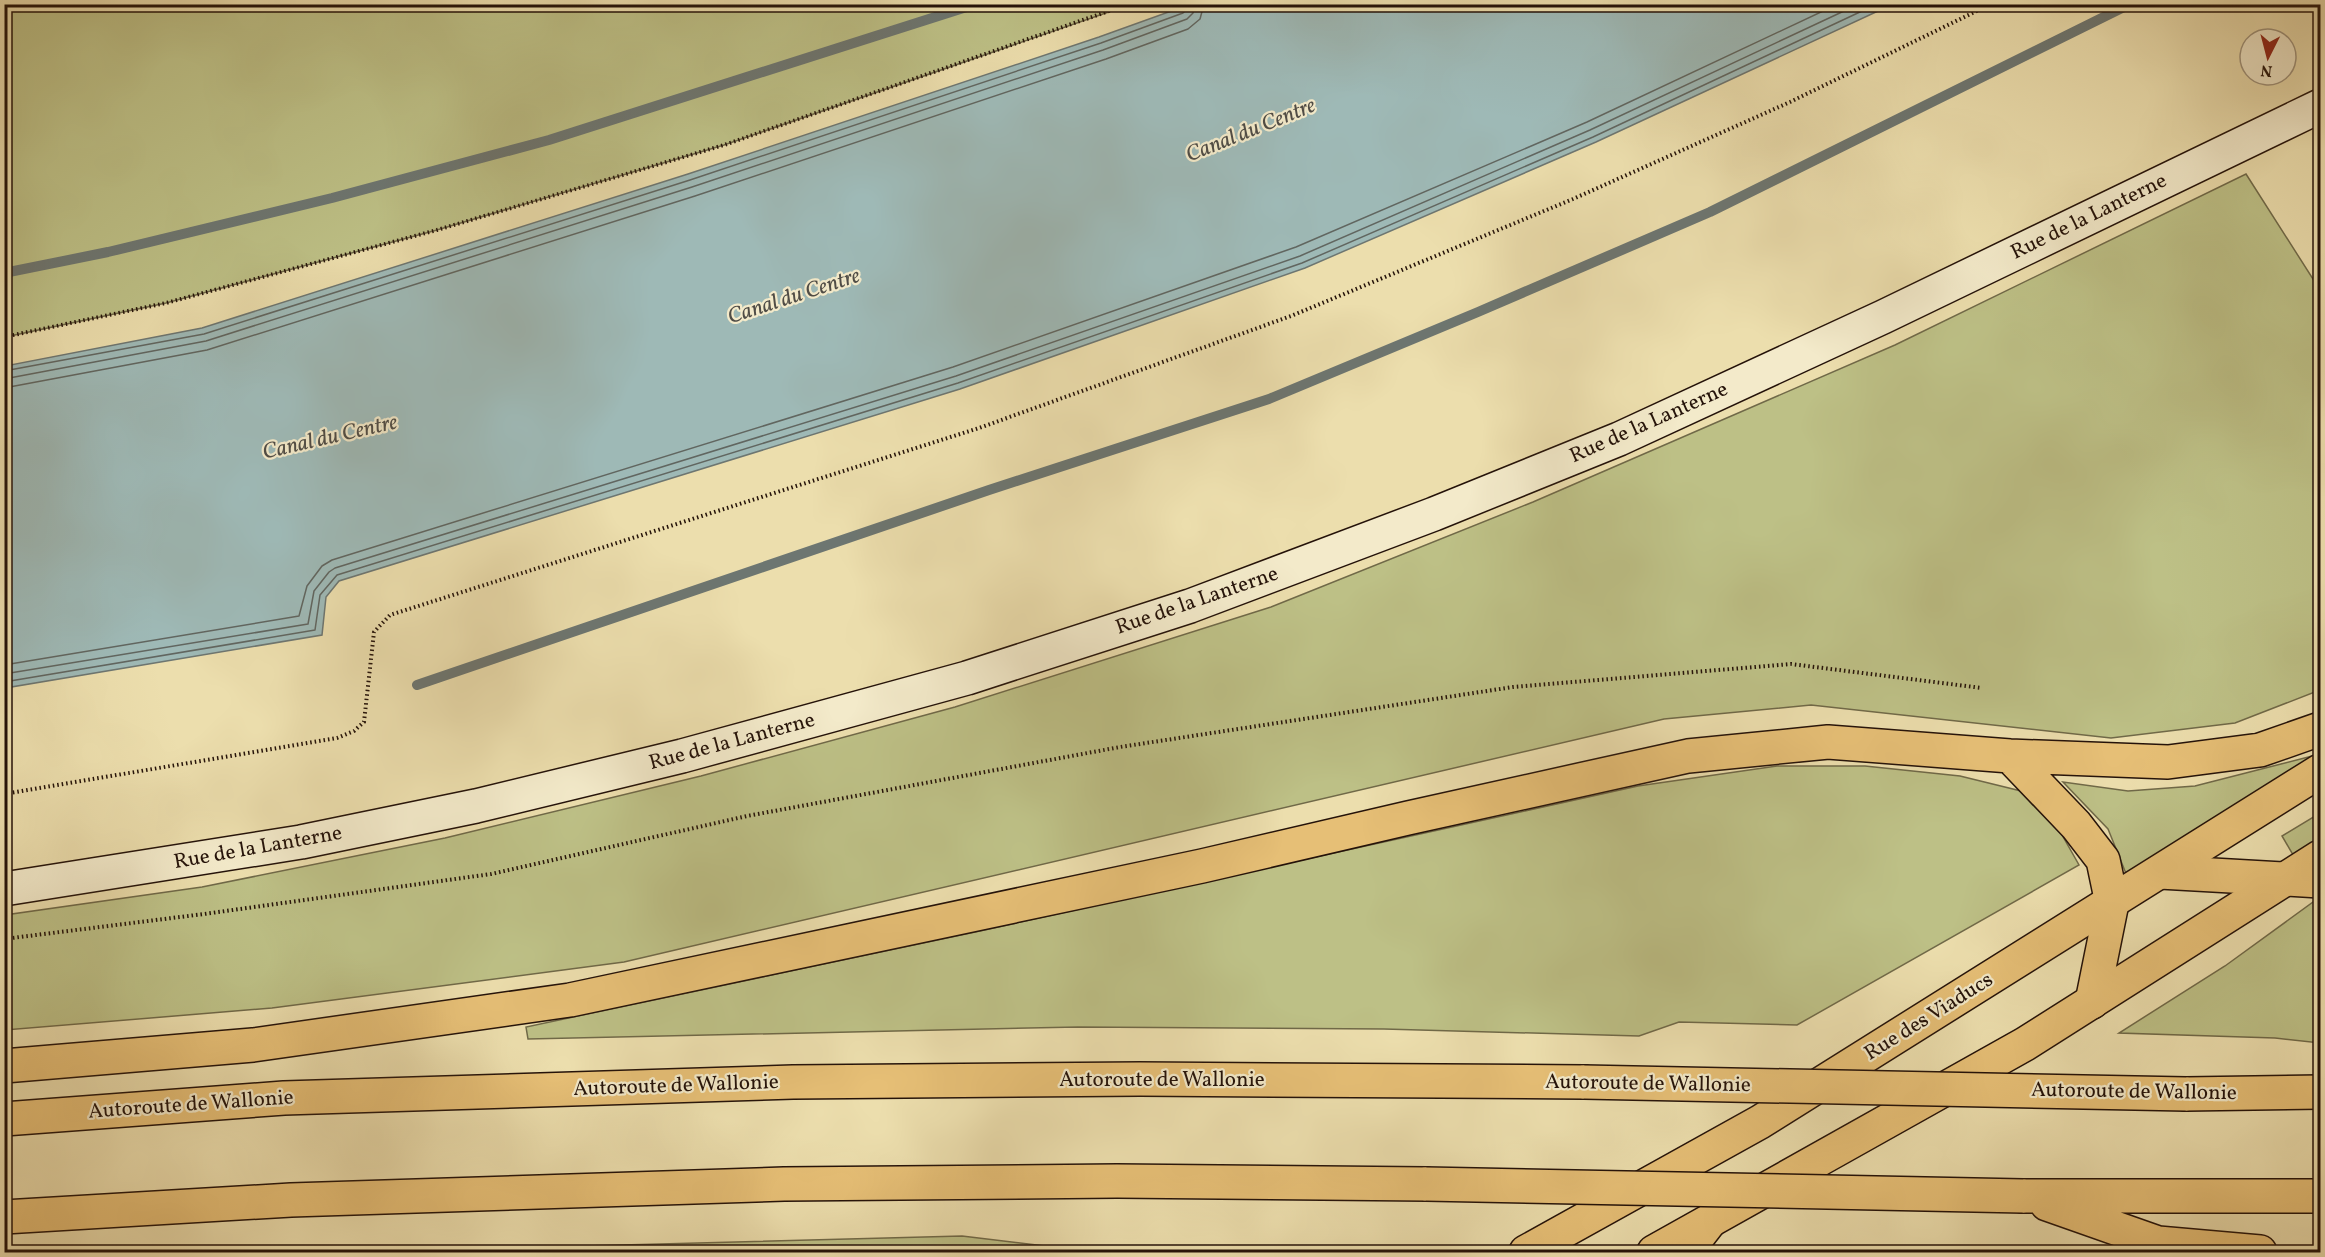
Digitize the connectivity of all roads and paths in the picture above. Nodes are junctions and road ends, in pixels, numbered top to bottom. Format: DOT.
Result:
graph roads {
  1 [pos="1128,4"];
  2 [pos="1991,4"];
  3 [pos="2320,106"];
  4 [pos="4,337"];
  5 [pos="1982,688"];
  6 [pos="2320,729"];
  7 [pos="2010,756"];
  8 [pos="2320,771"];
  9 [pos="4,794"];
  10 [pos="2320,857"];
  11 [pos="2160,872"];
  12 [pos="2283,879"];
  13 [pos="2320,880"];
  14 [pos="4,889"];
  15 [pos="2112,903"];
  16 [pos="4,939"];
  17 [pos="2092,1002"];
  18 [pos="4,1066"];
  19 [pos="2320,1092"];
  20 [pos="4,1119"];
  21 [pos="2023,1196"];
  22 [pos="2320,1196"];
  23 [pos="4,1217"];
  24 [pos="1710,1221"];
  25 [pos="1529,1252"];
  26 [pos="1654,1252"];
  27 [pos="1686,1252"];
  28 [pos="2260,1252"];
  1 -- 4 [label="path"];
  2 -- 9 [label="path"];
  3 -- 14 [label="main road, Rue de la Lanterne"];
  5 -- 16 [label="path"];
  6 -- 7 [label="main road"];
  7 -- 15 [label="main road"];
  7 -- 18 [label="main road"];
  8 -- 11 [label="main road, Rue des Viaducs"];
  10 -- 12 [label="main road"];
  11 -- 12 [label="main road"];
  11 -- 15 [label="main road, Rue des Viaducs"];
  12 -- 13 [label="main road"];
  12 -- 17 [label="main road"];
  15 -- 17 [label="main road"];
  15 -- 25 [label="main road, Rue des Viaducs"];
  17 -- 24 [label="main road"];
  19 -- 20 [label="main road, Autoroute de Wallonie, bridge"];
  21 -- 22 [label="main road"];
  21 -- 23 [label="main road, bridge"];
  21 -- 28 [label="main road"];
  24 -- 26 [label="main road"];
  24 -- 27 [label="main road"];
}
